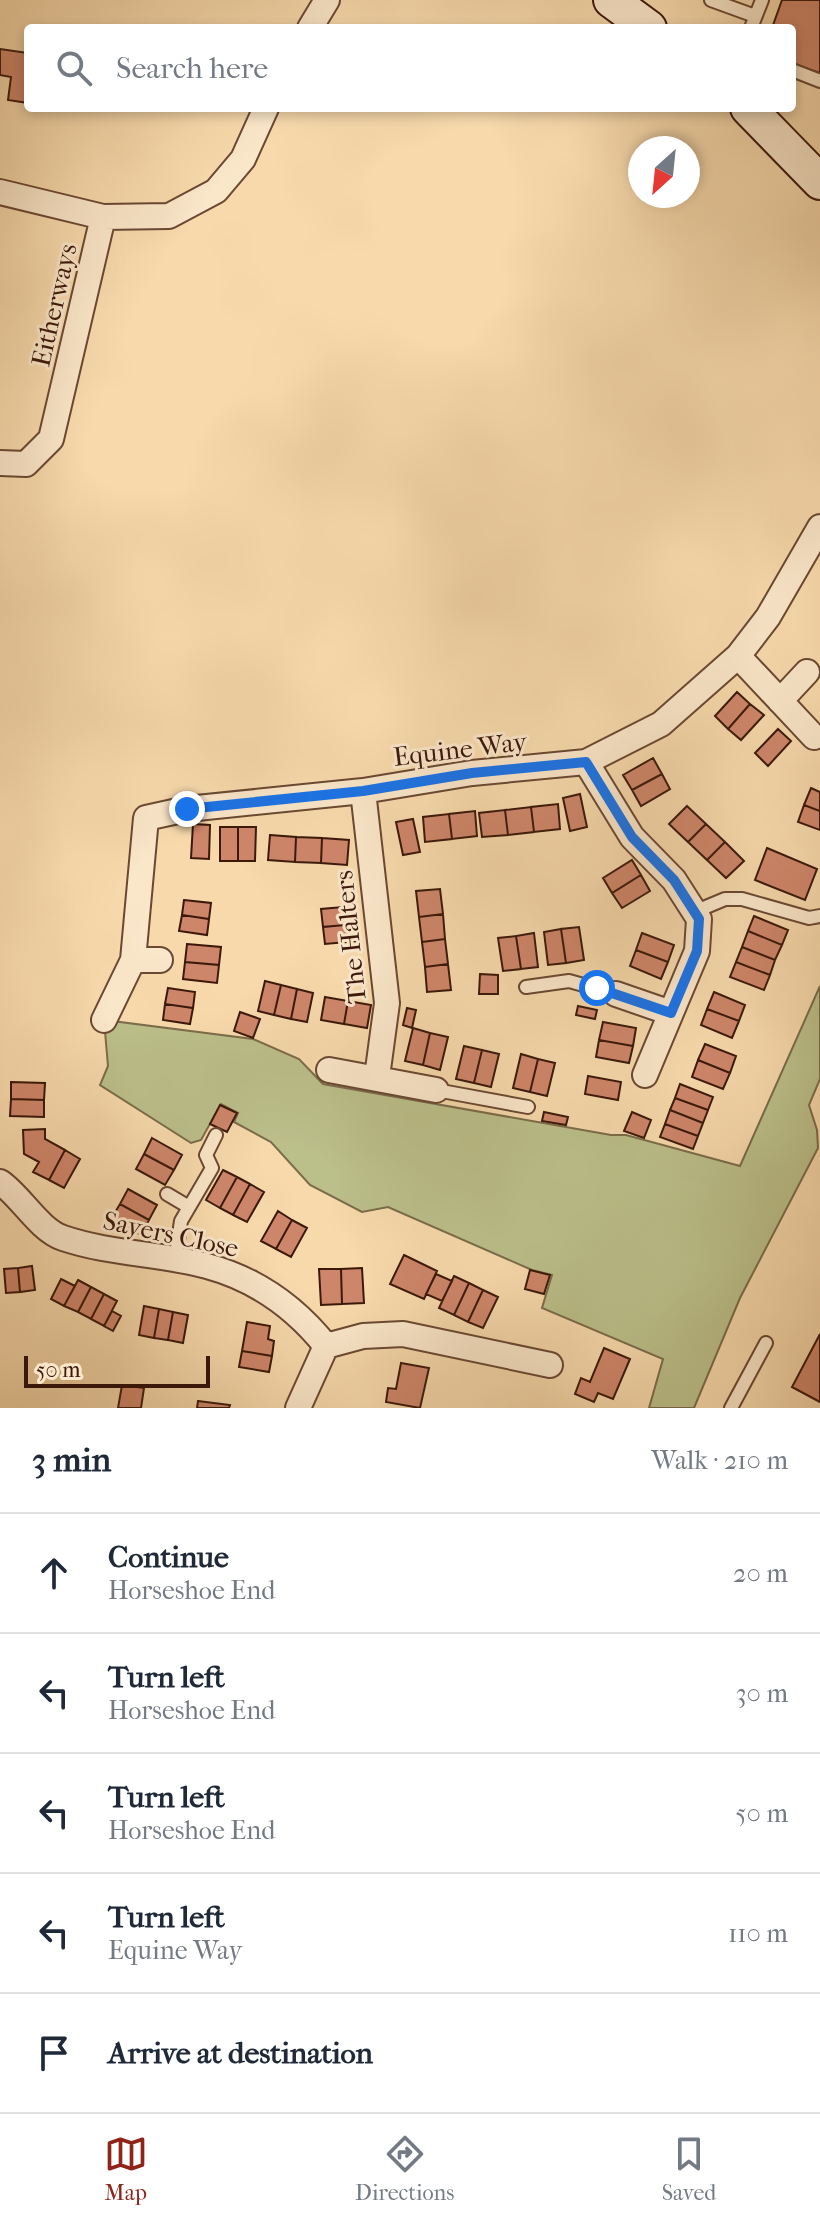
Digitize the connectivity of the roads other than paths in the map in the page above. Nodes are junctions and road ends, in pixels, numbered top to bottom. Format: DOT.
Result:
graph roads {
  1 [pos="327,0"];
  2 [pos="611,0"];
  3 [pos="711,0"];
  4 [pos="762,0"];
  5 [pos="753,22"];
  6 [pos="312,24"];
  7 [pos="644,24"];
  8 [pos="796,72"];
  9 [pos="820,81"];
  10 [pos="264,112"];
  11 [pos="752,112"];
  12 [pos="820,182"];
  13 [pos="0,192"];
  14 [pos="103,217"];
  15 [pos="0,463"];
  16 [pos="820,527"];
  17 [pos="738,656"];
  18 [pos="807,672"];
  19 [pos="780,701"];
  20 [pos="814,737"];
  21 [pos="586,762"];
  22 [pos="363,791"];
  23 [pos="694,912"];
  24 [pos="820,916"];
  25 [pos="133,960"];
  26 [pos="160,960"];
  27 [pos="526,987"];
  28 [pos="616,994"];
  29 [pos="671,1013"];
  30 [pos="104,1020"];
  31 [pos="329,1070"];
  32 [pos="645,1075"];
  33 [pos="377,1077"];
  34 [pos="436,1090"];
  35 [pos="528,1107"];
  36 [pos="216,1135"];
  37 [pos="192,1149"];
  38 [pos="206,1155"];
  39 [pos="0,1180"];
  40 [pos="167,1194"];
  41 [pos="189,1207"];
  42 [pos="175,1261"];
  43 [pos="766,1343"];
  44 [pos="326,1346"];
  45 [pos="550,1365"];
  46 [pos="298,1408"];
  47 [pos="731,1408"];
  1 -- 6 [label="street"];
  2 -- 7 [label="street"];
  3 -- 5 [label="lane"];
  4 -- 5 [label="lane"];
  8 -- 9 [label="lane"];
  10 -- 14 [label="street"];
  11 -- 12 [label="street"];
  13 -- 14 [label="street"];
  14 -- 15 [label="street, Eitherways"];
  16 -- 17 [label="street, Equine Way"];
  17 -- 19 [label="street"];
  17 -- 21 [label="street, Equine Way"];
  18 -- 19 [label="street"];
  19 -- 20 [label="street"];
  21 -- 22 [label="street, Equine Way"];
  21 -- 23 [label="street"];
  22 -- 25 [label="street, Equine Way"];
  22 -- 33 [label="street, The Halters"];
  23 -- 24 [label="lane"];
  23 -- 29 [label="street"];
  25 -- 26 [label="street"];
  25 -- 30 [label="street, Equine Way"];
  27 -- 28 [label="lane"];
  28 -- 29 [label="street"];
  29 -- 32 [label="street"];
  31 -- 33 [label="street"];
  33 -- 34 [label="street"];
  34 -- 35 [label="lane"];
  36 -- 38 [label="lane"];
  37 -- 38 [label="lane"];
  38 -- 41 [label="lane"];
  39 -- 42 [label="street, Sayers Close"];
  40 -- 41 [label="lane"];
  41 -- 42 [label="lane"];
  42 -- 44 [label="street, Sayers Close"];
  43 -- 47 [label="lane"];
  44 -- 45 [label="street"];
  44 -- 46 [label="street"];
}
